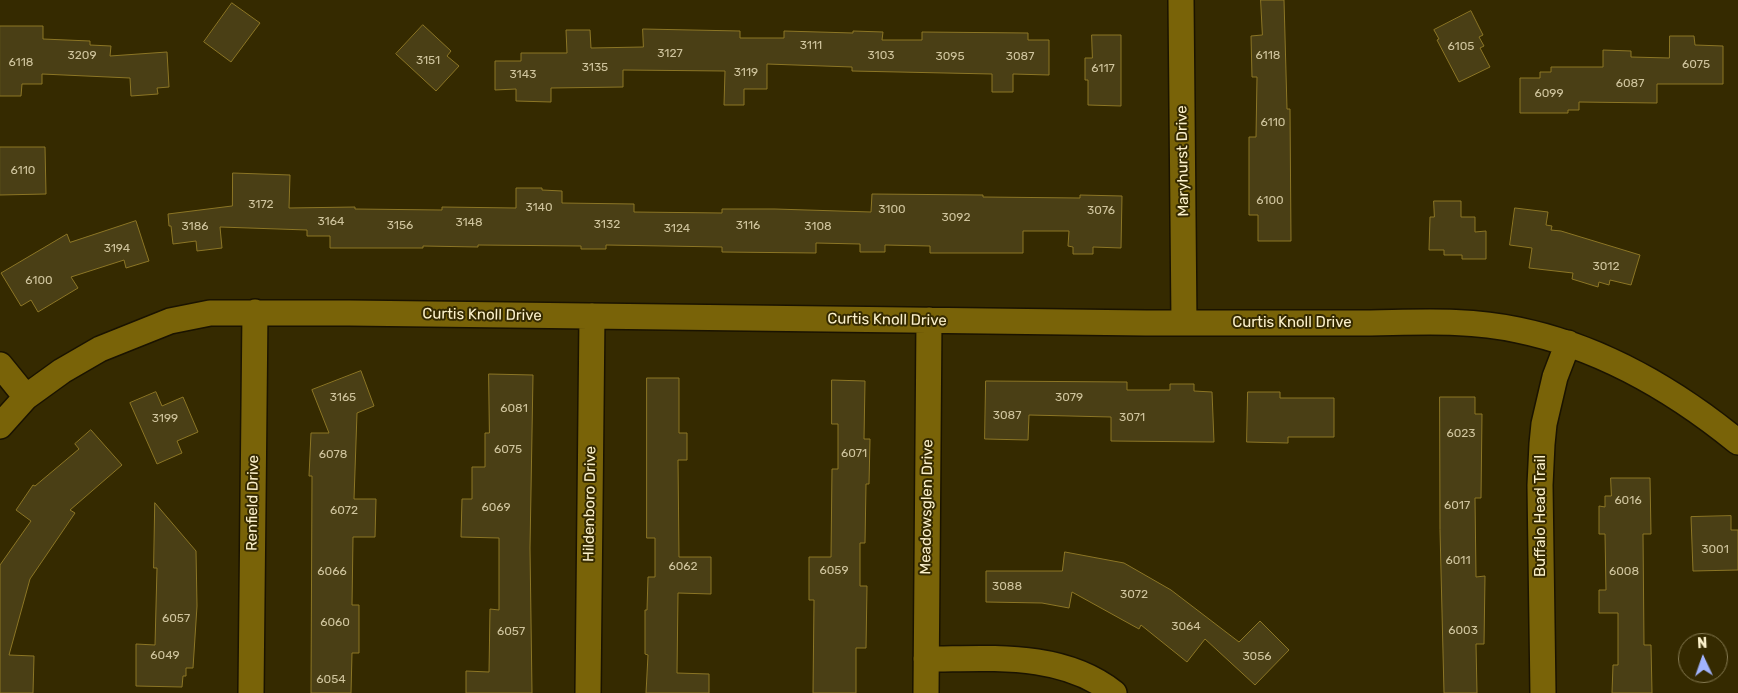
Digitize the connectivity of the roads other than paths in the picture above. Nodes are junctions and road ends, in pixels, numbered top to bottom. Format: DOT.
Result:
graph roads {
  1 [pos="1181,0"];
  2 [pos="255,312"];
  3 [pos="592,316"];
  4 [pos="929,320"];
  5 [pos="1184,323"];
  6 [pos="1568,343"];
  7 [pos="0,365"];
  8 [pos="26,397"];
  9 [pos="0,426"];
  10 [pos="1738,442"];
  11 [pos="926,659"];
  12 [pos="251,693"];
  13 [pos="588,693"];
  14 [pos="926,693"];
  15 [pos="1114,693"];
  16 [pos="1543,693"];
  1 -- 5 [label="street, Maryhurst Drive"];
  2 -- 3 [label="street, Curtis Knoll Drive"];
  2 -- 8 [label="street, Curtis Knoll Drive"];
  2 -- 12 [label="street, Renfield Drive"];
  3 -- 4 [label="street, Curtis Knoll Drive"];
  3 -- 13 [label="street, Hildenboro Drive"];
  4 -- 5 [label="street, Curtis Knoll Drive"];
  4 -- 11 [label="street, Meadowsglen Drive"];
  5 -- 6 [label="street, Curtis Knoll Drive"];
  6 -- 10 [label="street, Curtis Knoll Drive"];
  6 -- 16 [label="street, Buffalo Head Trail"];
  7 -- 8 [label="street"];
  8 -- 9 [label="street, Curtis Knoll Drive"];
  11 -- 14 [label="street, Meadowsglen Drive"];
  11 -- 15 [label="street"];
}
